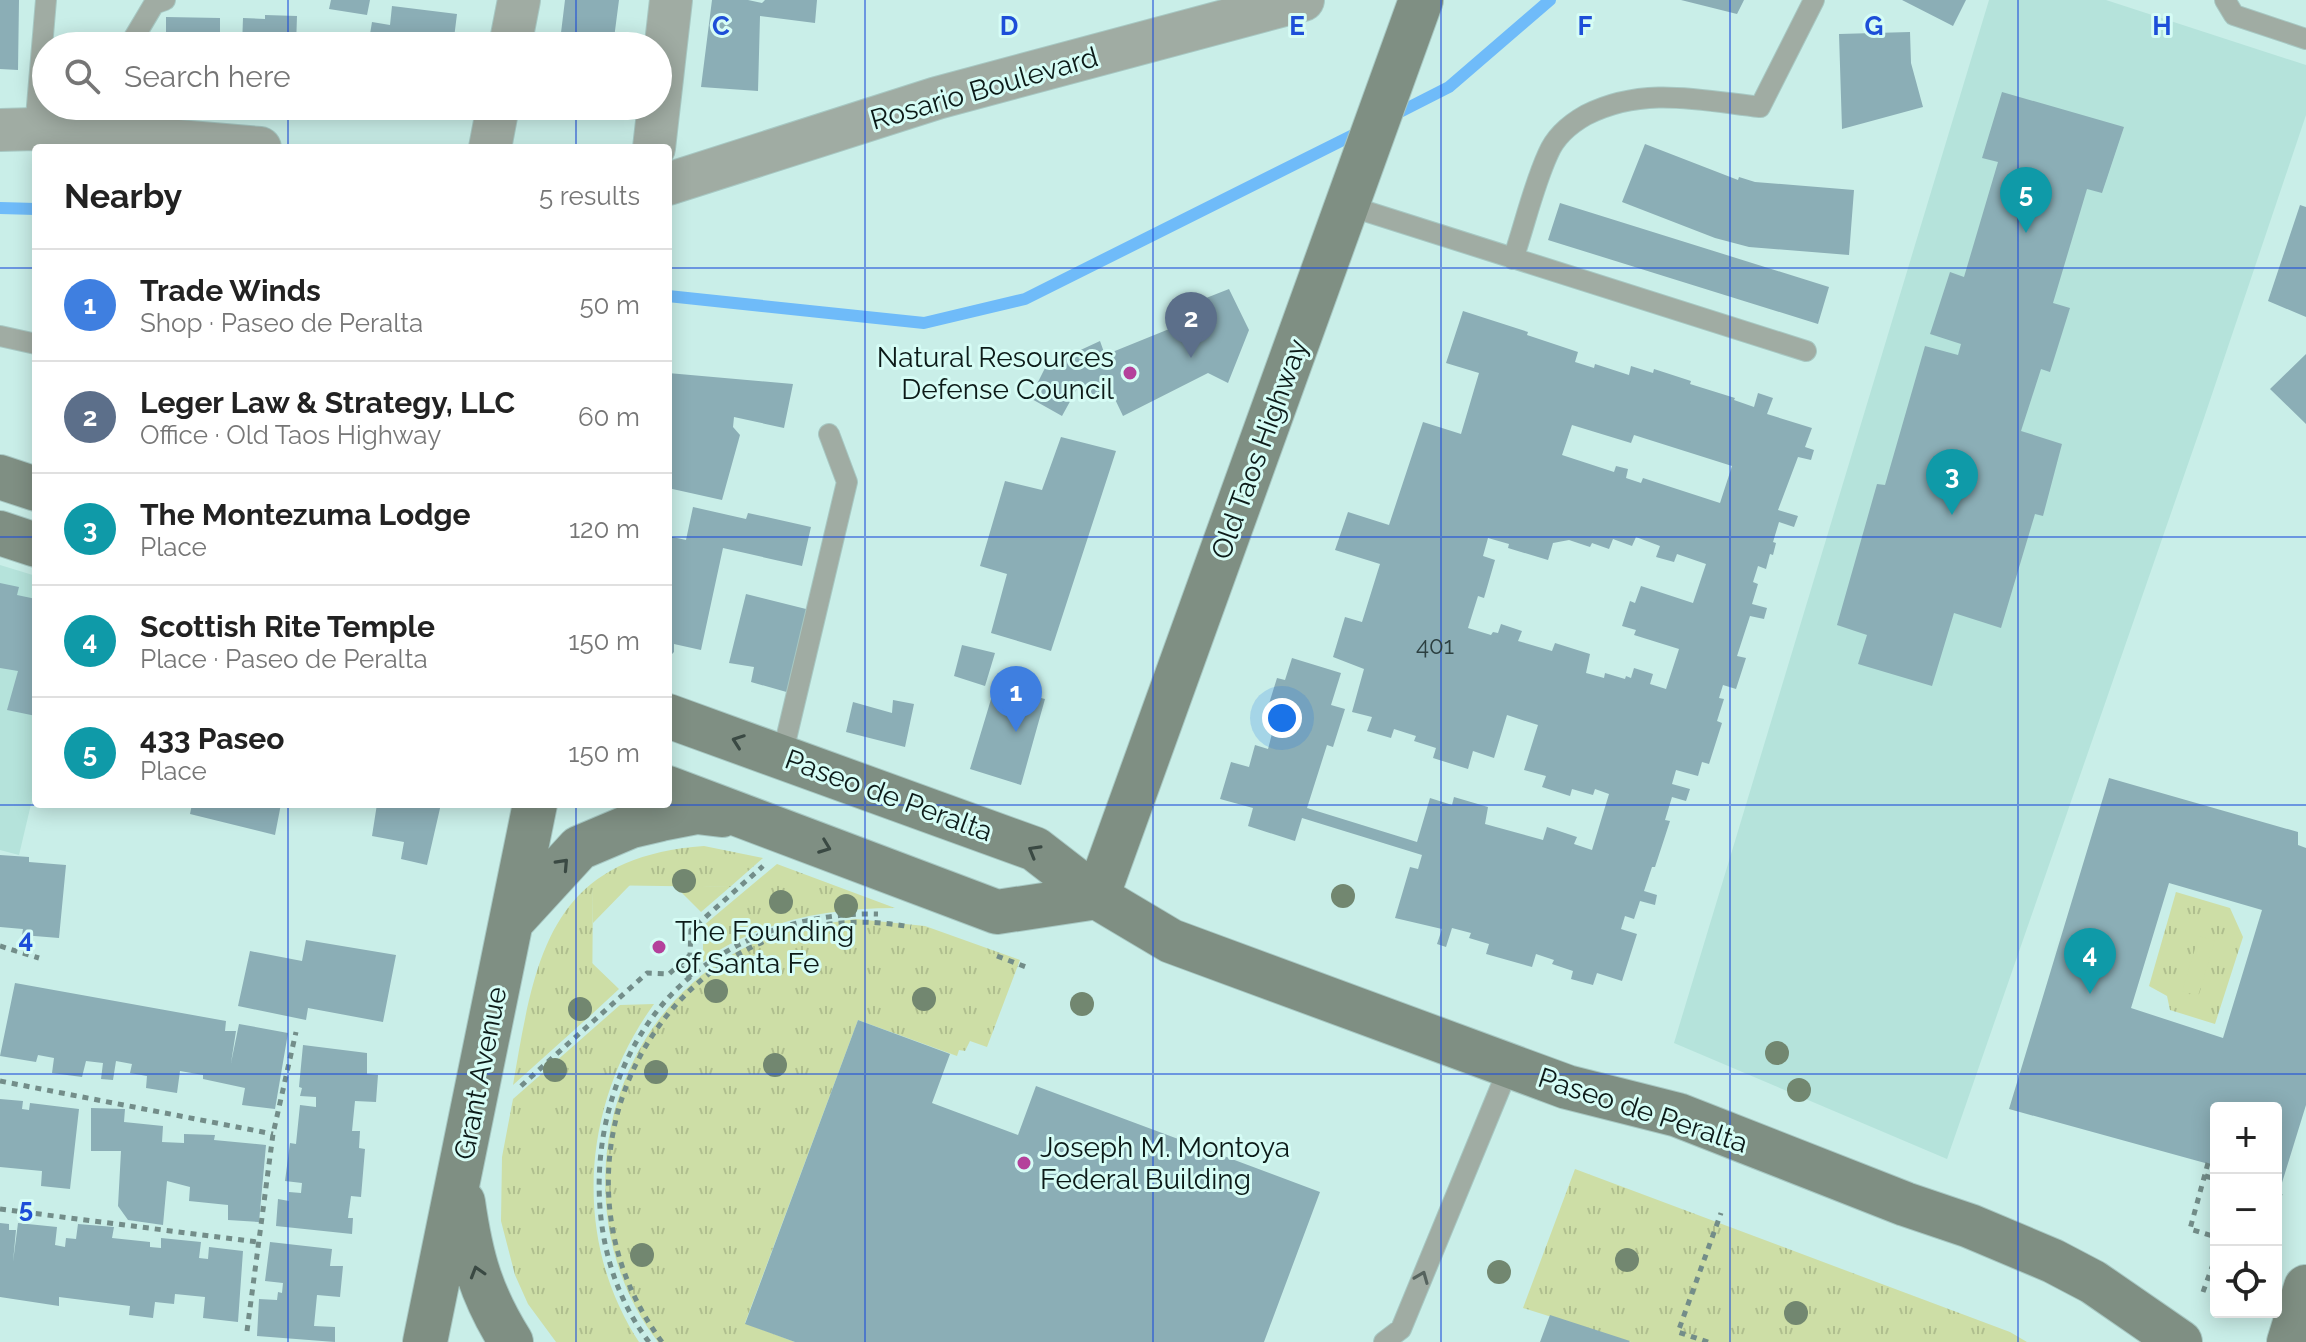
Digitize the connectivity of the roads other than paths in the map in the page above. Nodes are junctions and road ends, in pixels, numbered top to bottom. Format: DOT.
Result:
graph roads {
  1 [pos="46,0"];
  2 [pos="165,0"];
  3 [pos="519,0"];
  4 [pos="671,0"];
  5 [pos="1303,0"];
  6 [pos="1421,0"];
  7 [pos="1814,0"];
  8 [pos="2225,0"];
  9 [pos="39,32"];
  10 [pos="137,32"];
  11 [pos="513,32"];
  12 [pos="667,32"];
  13 [pos="2306,39"];
  14 [pos="32,64"];
  15 [pos="495,120"];
  16 [pos="657,120"];
  17 [pos="125,121"];
  18 [pos="18,129"];
  19 [pos="240,144"];
  20 [pos="491,144"];
  21 [pos="654,144"];
  22 [pos="672,183"];
  23 [pos="1349,198"];
  24 [pos="1513,259"];
  25 [pos="0,336"];
  26 [pos="32,343"];
  27 [pos="1806,351"];
  28 [pos="829,434"];
  29 [pos="0,477"];
  30 [pos="32,488"];
  31 [pos="0,533"];
  32 [pos="32,544"];
  33 [pos="672,717"];
  34 [pos="782,756"];
  35 [pos="672,789"];
  36 [pos="534,808"];
  37 [pos="752,819"];
  38 [pos="1097,897"];
  39 [pos="511,922"];
  40 [pos="1509,1067"];
  41 [pos="459,1177"];
  42 [pos="2306,1287"];
  43 [pos="425,1342"];
  44 [pos="511,1342"];
  45 [pos="1384,1342"];
  46 [pos="2180,1342"];
  47 [pos="2289,1342"];
  1 -- 9 [label="lane"];
  2 -- 10 [label="lane"];
  3 -- 11 [label="street"];
  4 -- 12 [label="street"];
  5 -- 22 [label="street, Rosario Boulevard"];
  6 -- 23 [label="main road, Old Taos Highway"];
  7 -- 24 [label="lane"];
  8 -- 13 [label="lane"];
  14 -- 18 [label="lane"];
  15 -- 20 [label="street"];
  16 -- 21 [label="street"];
  17 -- 18 [label="street"];
  17 -- 19 [label="street"];
  23 -- 24 [label="lane"];
  23 -- 38 [label="main road, Old Taos Highway"];
  24 -- 27 [label="lane"];
  25 -- 26 [label="lane"];
  28 -- 34 [label="lane"];
  29 -- 30 [label="main road"];
  31 -- 32 [label="main road"];
  34 -- 33 [label="main road, Paseo de Peralta, one-way"];
  38 -- 34 [label="main road, Paseo de Peralta, one-way"];
  35 -- 37 [label="main road"];
  36 -- 39 [label="main road, Grant Avenue"];
  37 -- 38 [label="main road, one-way"];
  39 -- 37 [label="main road, one-way"];
  38 -- 40 [label="main road, Paseo de Peralta"];
  39 -- 41 [label="main road, Grant Avenue"];
  45 -- 40 [label="lane, one-way"];
  40 -- 46 [label="main road, Paseo de Peralta"];
  41 -- 43 [label="main road, Grant Avenue"];
  44 -- 41 [label="main road, one-way"];
  42 -- 47 [label="main road"];
}
